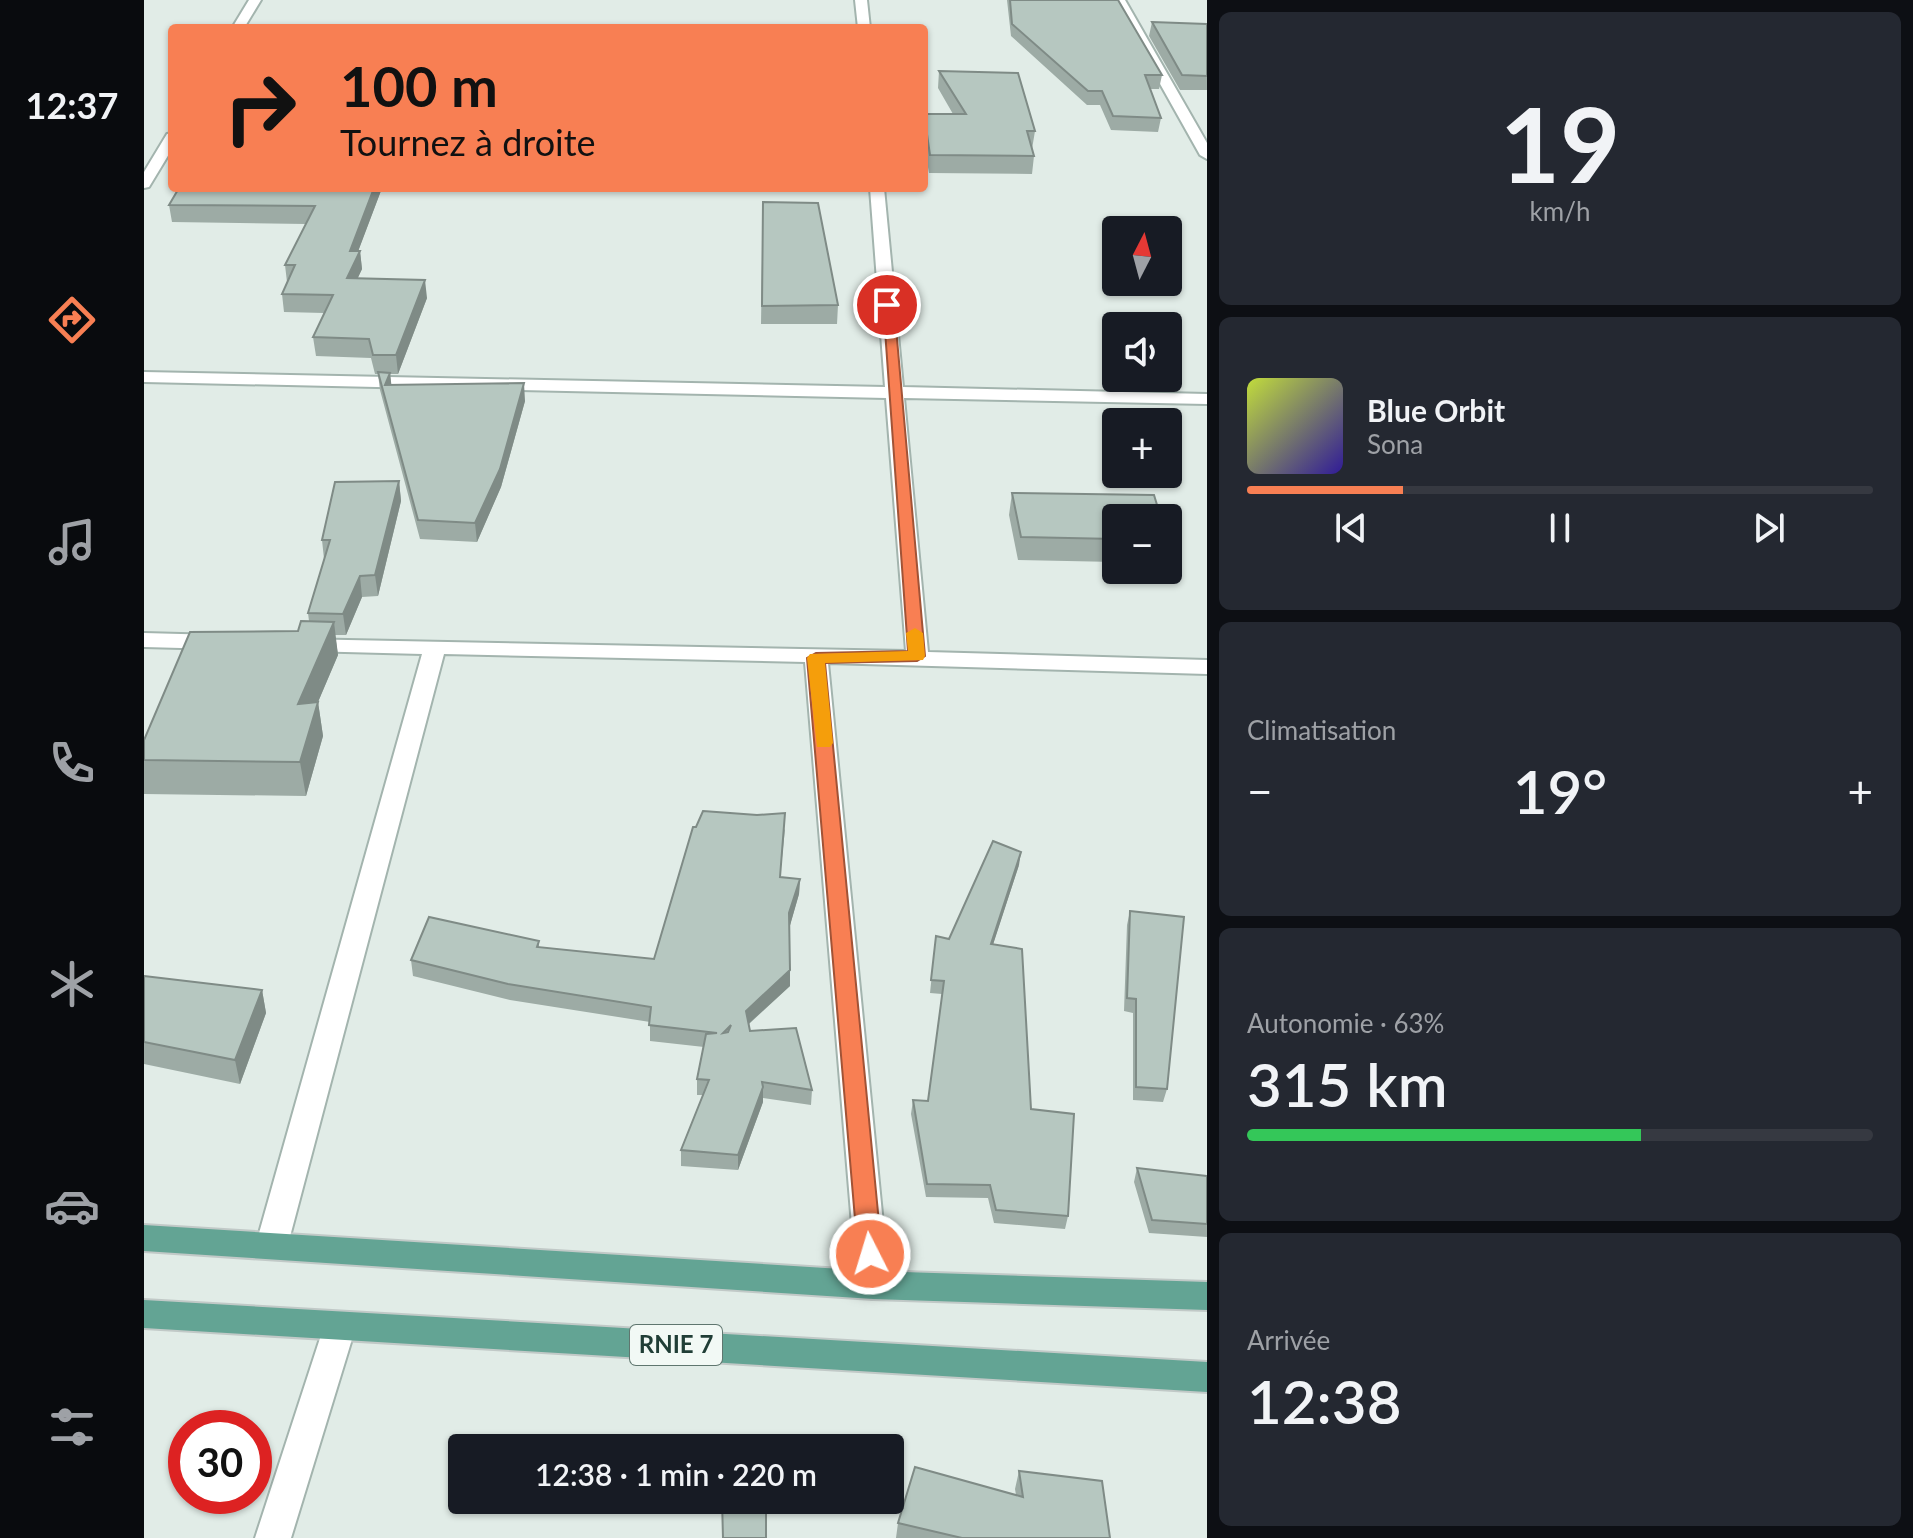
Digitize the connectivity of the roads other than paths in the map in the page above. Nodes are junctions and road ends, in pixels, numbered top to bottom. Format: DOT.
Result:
graph roads {
  1 [pos="255,0"];
  2 [pos="861,0"];
  3 [pos="1119,0"];
  4 [pos="240,24"];
  5 [pos="864,24"];
  6 [pos="1184,114"];
  7 [pos="1207,114"];
  8 [pos="168,144"];
  9 [pos="1207,155"];
  10 [pos="144,184"];
  11 [pos="877,192"];
  12 [pos="144,377"];
  13 [pos="894,392"];
  14 [pos="1207,399"];
  15 [pos="144,640"];
  16 [pos="236,642"];
  17 [pos="282,643"];
  18 [pos="435,647"];
  19 [pos="917,656"];
  20 [pos="816,658"];
  21 [pos="1207,667"];
  22 [pos="144,1238"];
  23 [pos="272,1244"];
  24 [pos="873,1285"];
  25 [pos="1207,1296"];
  26 [pos="144,1314"];
  27 [pos="340,1326"];
  28 [pos="1207,1377"];
  29 [pos="273,1538"];
  1 -- 4 [label="street"];
  2 -- 5 [label="street"];
  3 -- 6 [label="street"];
  6 -- 7 [label="street"];
  6 -- 9 [label="street"];
  8 -- 10 [label="street"];
  11 -- 13 [label="street"];
  12 -- 13 [label="street"];
  13 -- 14 [label="street"];
  13 -- 19 [label="street"];
  15 -- 16 [label="street"];
  17 -- 18 [label="street"];
  18 -- 20 [label="street"];
  18 -- 23 [label="street"];
  19 -- 20 [label="street"];
  19 -- 21 [label="street"];
  20 -- 24 [label="street"];
  22 -- 23 [label="main road"];
  23 -- 24 [label="main road"];
  24 -- 25 [label="main road"];
  26 -- 27 [label="main road, RNIE 7 / RNIE 7"];
  27 -- 28 [label="main road, RNIE 7 / RNIE 7"];
  27 -- 29 [label="street"];
}
